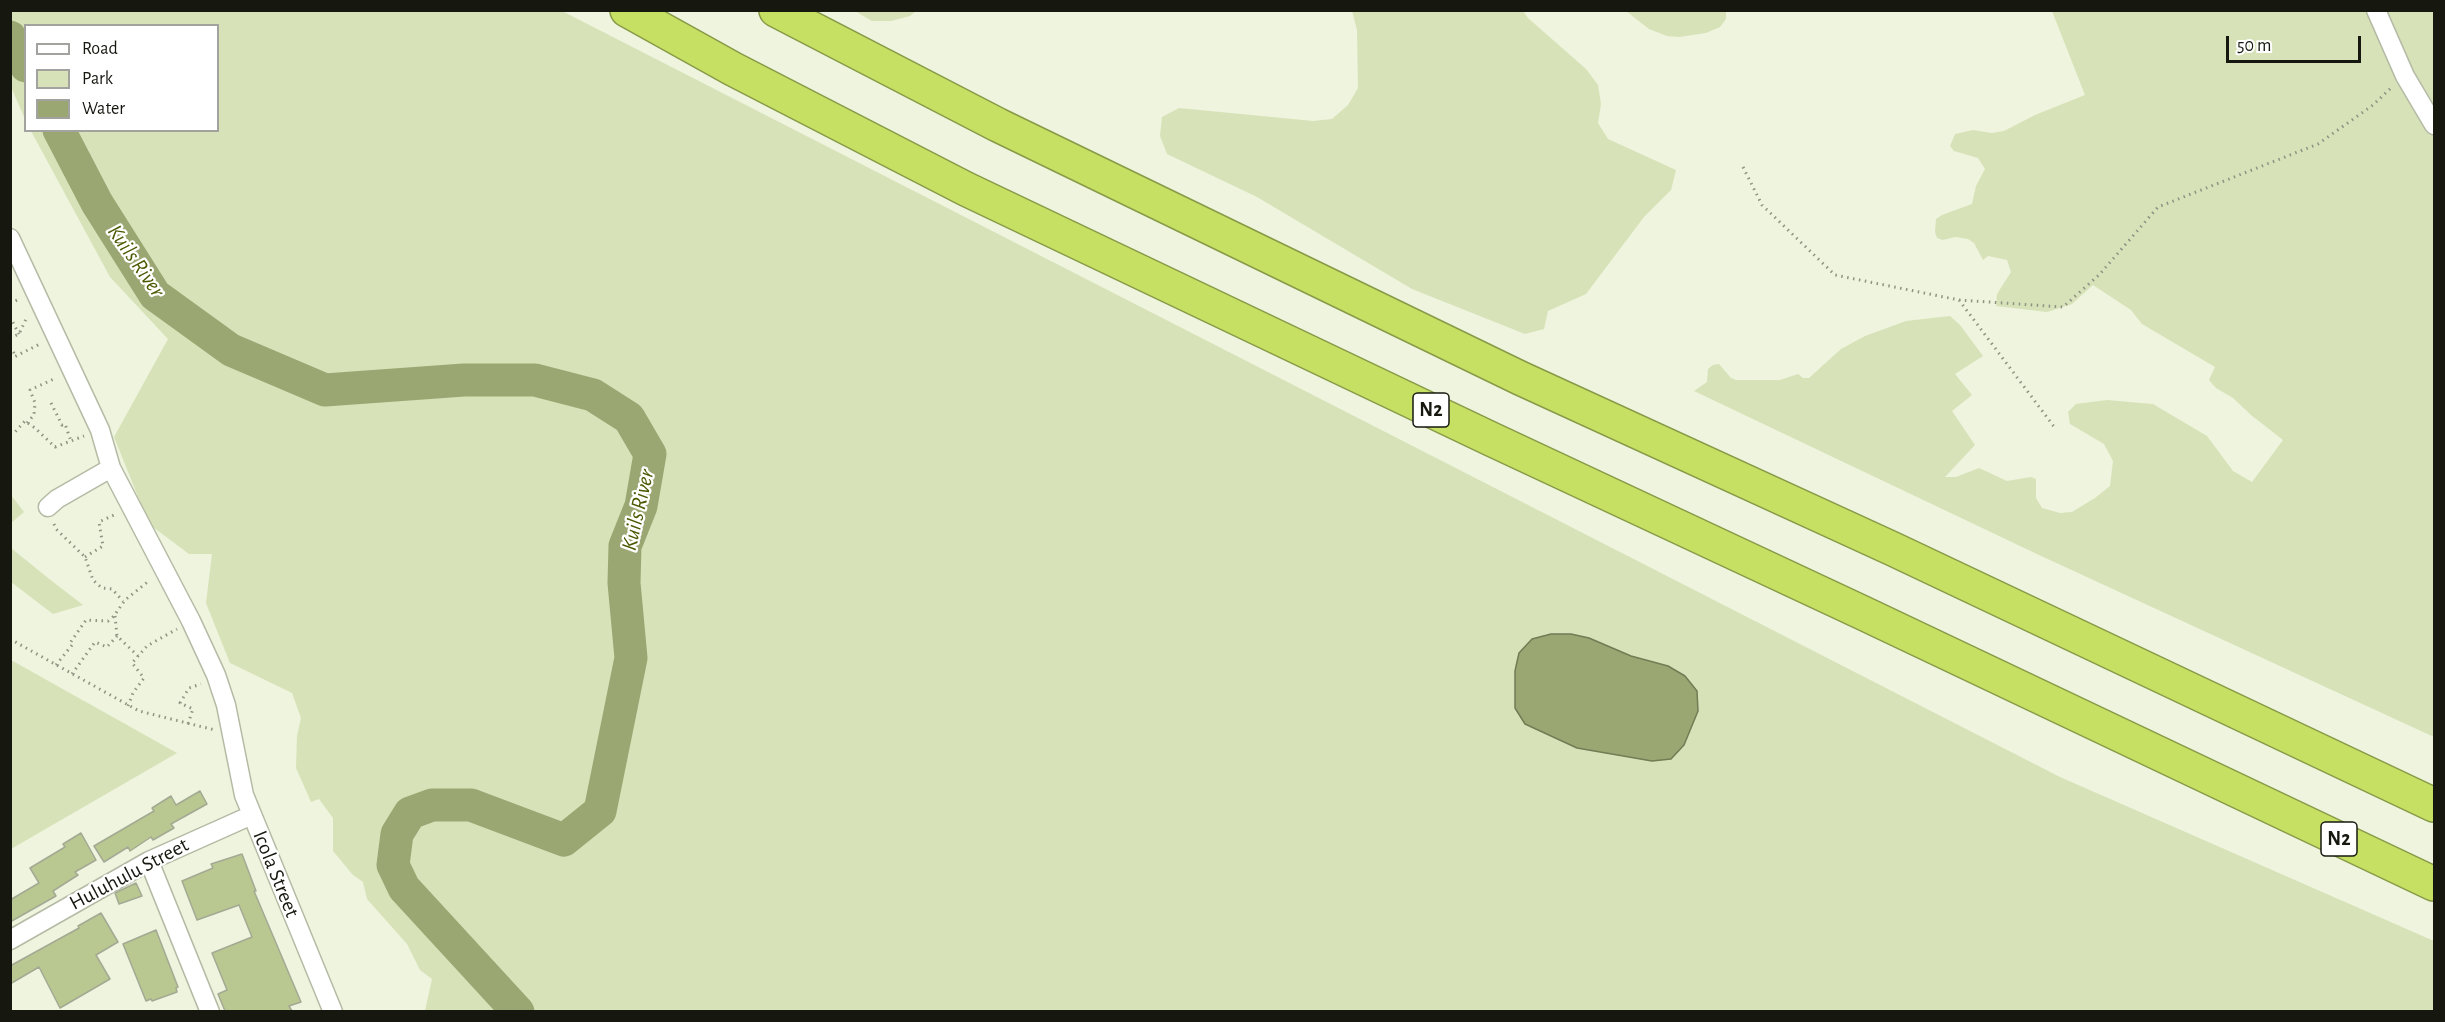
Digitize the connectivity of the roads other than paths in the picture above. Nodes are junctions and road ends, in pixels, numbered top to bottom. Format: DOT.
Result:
graph roads {
  1 [pos="627,10"];
  2 [pos="776,10"];
  3 [pos="2376,10"];
  4 [pos="2434,125"];
  5 [pos="10,238"];
  6 [pos="111,468"];
  7 [pos="48,507"];
  8 [pos="2270,728"];
  9 [pos="2434,791"];
  10 [pos="2243,794"];
  11 [pos="2434,806"];
  12 [pos="252,815"];
  13 [pos="149,861"];
  14 [pos="2434,884"];
  15 [pos="2434,903"];
  16 [pos="10,940"];
  17 [pos="210,1011"];
  18 [pos="333,1011"];
  1 -- 10 [label="highway, N2"];
  2 -- 8 [label="highway"];
  3 -- 4 [label="street"];
  5 -- 6 [label="street, Icola Street"];
  6 -- 7 [label="street"];
  6 -- 12 [label="street, Icola Street"];
  8 -- 9 [label="highway"];
  8 -- 11 [label="highway"];
  10 -- 14 [label="highway, N2"];
  10 -- 15 [label="highway"];
  12 -- 13 [label="street, Huluhulu Street"];
  12 -- 18 [label="street, Icola Street"];
  13 -- 16 [label="street, Huluhulu Street"];
  13 -- 17 [label="street"];
}
